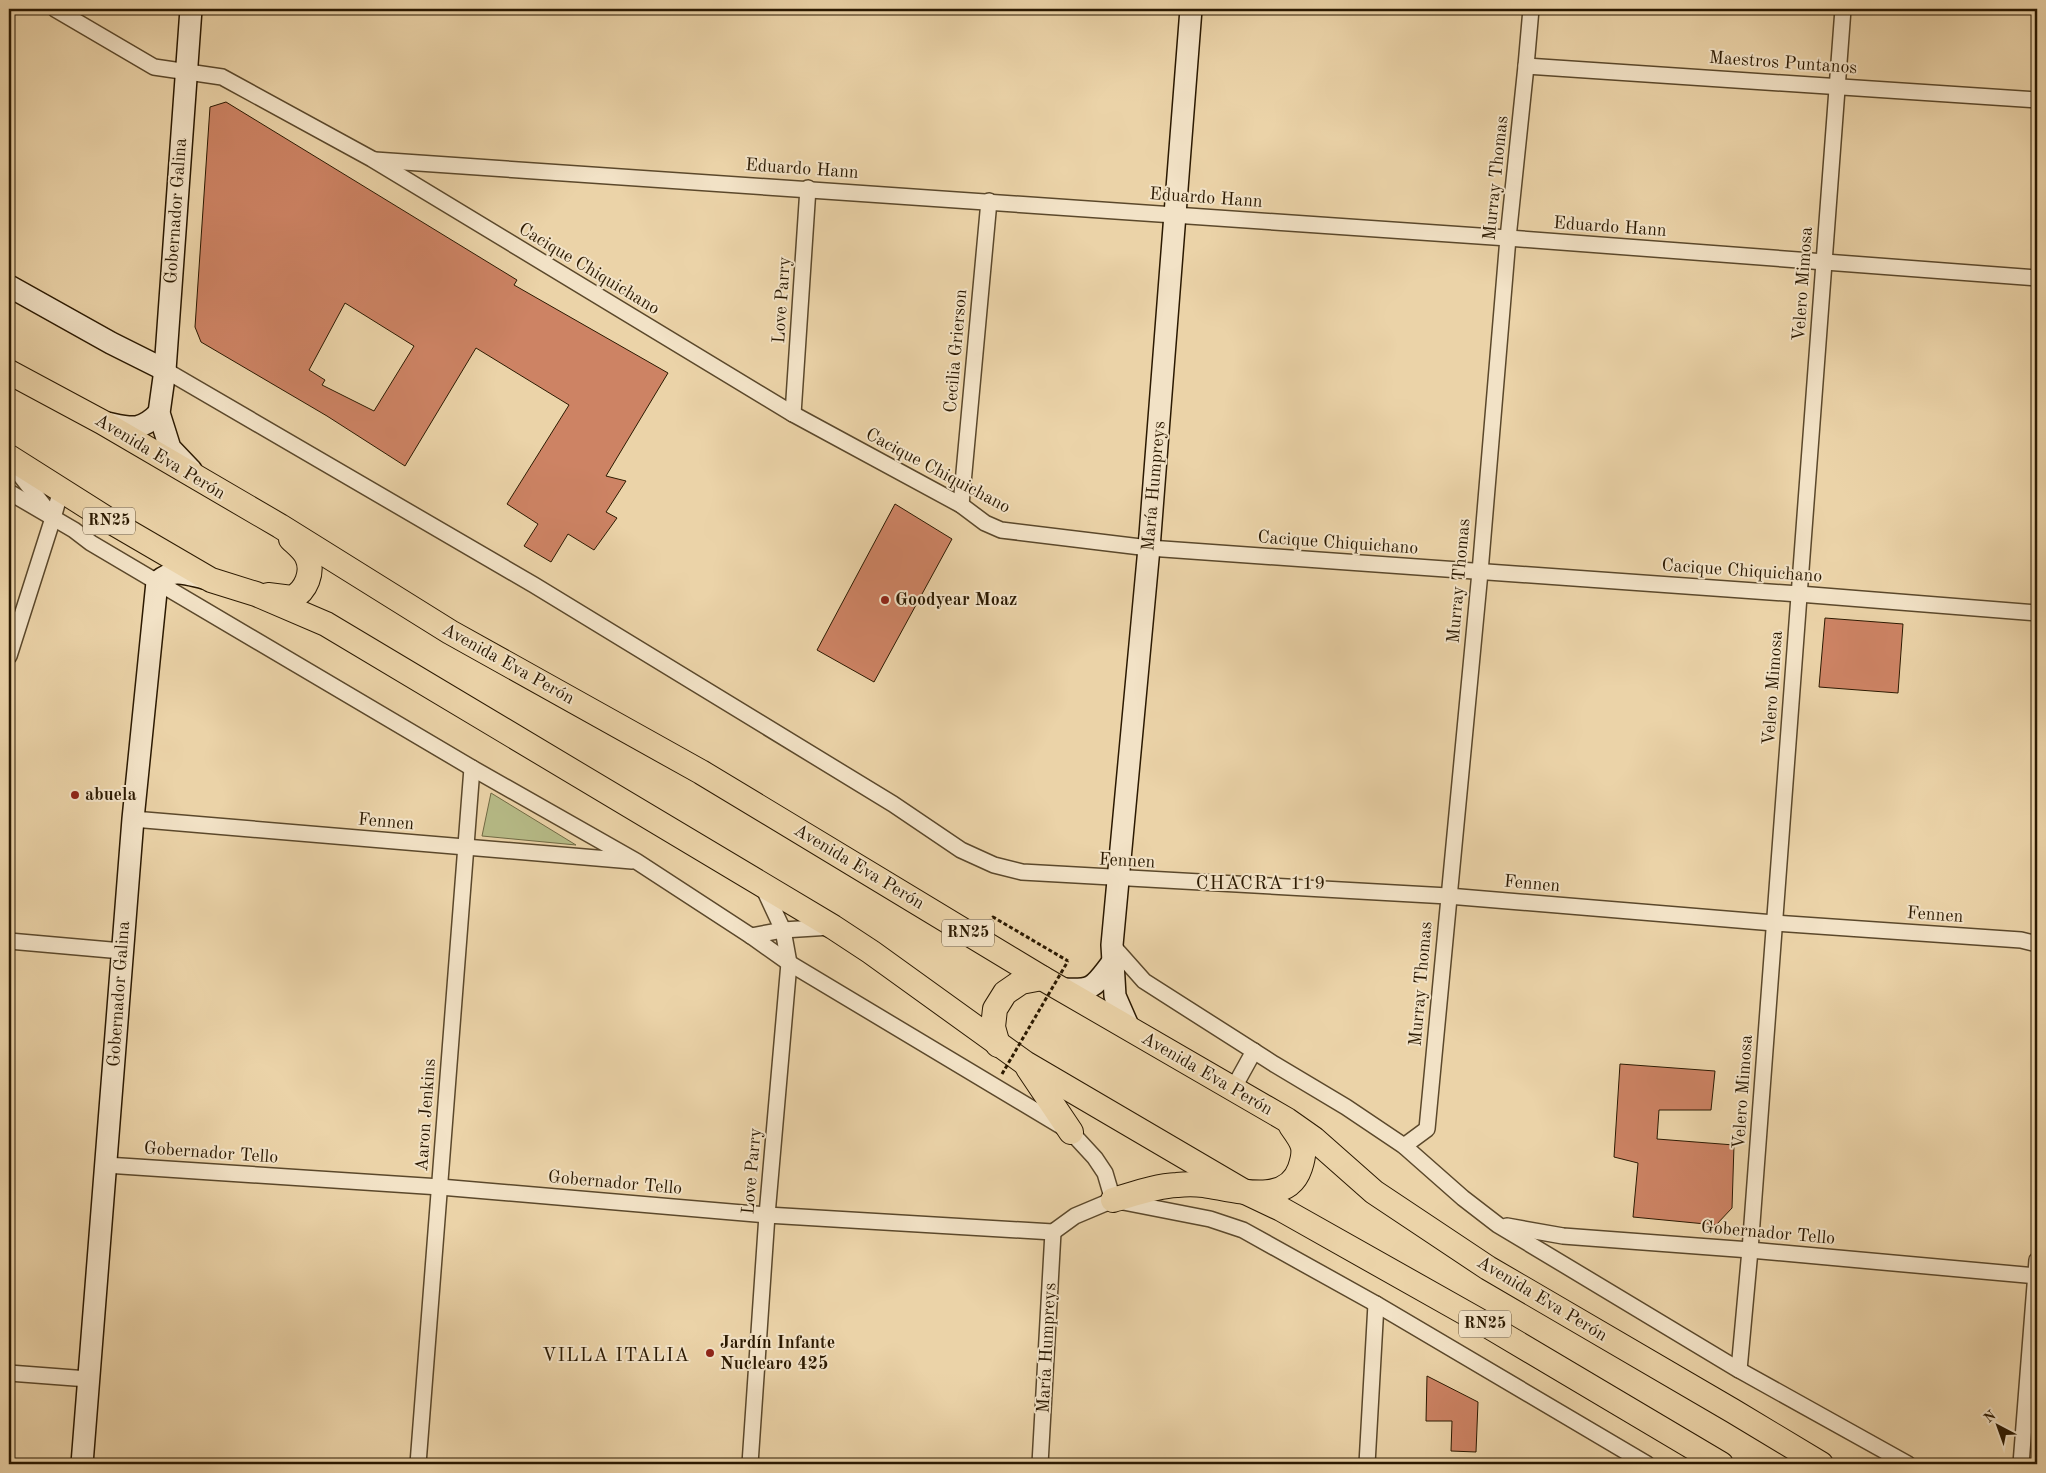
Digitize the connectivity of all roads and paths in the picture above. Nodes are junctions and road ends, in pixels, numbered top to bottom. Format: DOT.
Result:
graph roads {
  1 [pos="55,9"];
  2 [pos="191,9"];
  3 [pos="1191,9"];
  4 [pos="1531,9"];
  5 [pos="1843,9"];
  6 [pos="1526,66"];
  7 [pos="186,72"];
  8 [pos="1837,86"];
  9 [pos="2037,100"];
  10 [pos="372,159"];
  11 [pos="808,188"];
  12 [pos="989,201"];
  13 [pos="1175,215"];
  14 [pos="1508,238"];
  15 [pos="1824,261"];
  16 [pos="2037,278"];
  17 [pos="9,286"];
  18 [pos="165,370"];
  19 [pos="9,372"];
  20 [pos="9,382"];
  21 [pos="40,387"];
  22 [pos="159,414"];
  23 [pos="793,414"];
  24 [pos="102,422"];
  25 [pos="9,458"];
  26 [pos="203,482"];
  27 [pos="60,490"];
  28 [pos="9,492"];
  29 [pos="961,505"];
  30 [pos="53,518"];
  31 [pos="280,526"];
  32 [pos="1149,548"];
  33 [pos="1480,572"];
  34 [pos="211,580"];
  35 [pos="157,582"];
  36 [pos="256,594"];
  37 [pos="1799,594"];
  38 [pos="2037,613"];
  39 [pos="9,656"];
  40 [pos="472,768"];
  41 [pos="133,819"];
  42 [pos="466,848"];
  43 [pos="636,861"];
  44 [pos="1118,879"];
  45 [pos="763,885"];
  46 [pos="1448,896"];
  47 [pos="1774,923"];
  48 [pos="833,927"];
  49 [pos="998,928"];
  50 [pos="783,930"];
  51 [pos="751,936"];
  52 [pos="9,941"];
  53 [pos="2037,944"];
  54 [pos="122,951"];
  55 [pos="1112,954"];
  56 [pos="789,963"];
  57 [pos="1042,978"];
  58 [pos="1064,989"];
  59 [pos="1128,1028"];
  60 [pos="998,1045"];
  61 [pos="1254,1051"];
  62 [pos="1024,1063"];
  63 [pos="1002,1074"];
  64 [pos="1233,1089"];
  65 [pos="1287,1120"];
  66 [pos="1071,1132"];
  67 [pos="1404,1146"];
  68 [pos="106,1165"];
  69 [pos="440,1187"];
  70 [pos="1245,1192"];
  71 [pos="1113,1200"];
  72 [pos="767,1215"];
  73 [pos="1498,1225"];
  74 [pos="1053,1232"];
  75 [pos="1750,1250"];
  76 [pos="2037,1260"];
  77 [pos="2036,1276"];
  78 [pos="1376,1304"];
  79 [pos="2035,1312"];
  80 [pos="1739,1370"];
  81 [pos="9,1373"];
  82 [pos="88,1379"];
  83 [pos="82,1464"];
  84 [pos="418,1464"];
  85 [pos="750,1464"];
  86 [pos="1040,1464"];
  87 [pos="1367,1464"];
  88 [pos="1647,1464"];
  89 [pos="1721,1464"];
  90 [pos="1820,1464"];
  91 [pos="1908,1464"];
  92 [pos="2020,1464"];
  1 -- 7 [label="street, Cacique Chiquichano"];
  2 -- 7 [label="street, Gobernador Galina"];
  3 -- 13 [label="street, María Humpreys"];
  4 -- 6 [label="street, Murray Thomas"];
  5 -- 8 [label="street, Velero Mimosa"];
  6 -- 8 [label="street, Maestros Puntanos"];
  6 -- 14 [label="street, Murray Thomas"];
  7 -- 10 [label="street, Cacique Chiquichano"];
  7 -- 18 [label="street, Gobernador Galina"];
  8 -- 9 [label="street, Maestros Puntanos"];
  8 -- 15 [label="street, Velero Mimosa"];
  10 -- 11 [label="street, Eduardo Hann"];
  10 -- 23 [label="street, Cacique Chiquichano"];
  11 -- 12 [label="street, Eduardo Hann"];
  11 -- 23 [label="street, Love Parry"];
  12 -- 13 [label="street, Eduardo Hann"];
  12 -- 29 [label="street, Cecilia Grierson"];
  13 -- 14 [label="street, Eduardo Hann"];
  13 -- 32 [label="street, María Humpreys"];
  14 -- 15 [label="street, Eduardo Hann"];
  14 -- 33 [label="street, Murray Thomas"];
  15 -- 16 [label="street, Eduardo Hann"];
  15 -- 37 [label="street, Velero Mimosa"];
  17 -- 18 [label="street"];
  18 -- 22 [label="street, Gobernador Galina"];
  18 -- 44 [label="street, Fennen"];
  19 -- 21 [label="main road, Avenida Eva Perón / RN25"];
  20 -- 21 [label="main road"];
  21 -- 24 [label="main road, Avenida Eva Perón / RN25"];
  22 -- 24 [label="street"];
  22 -- 26 [label="street"];
  23 -- 29 [label="street, Cacique Chiquichano"];
  24 -- 26 [label="main road, Avenida Eva Perón / RN25"];
  25 -- 27 [label="main road, RN25"];
  25 -- 30 [label="street"];
  26 -- 31 [label="main road, Avenida Eva Perón / RN25"];
  27 -- 30 [label="street"];
  27 -- 34 [label="main road, RN25"];
  28 -- 30 [label="street"];
  29 -- 32 [label="street, Cacique Chiquichano"];
  30 -- 35 [label="street"];
  30 -- 39 [label="street"];
  31 -- 36 [label="main road"];
  31 -- 57 [label="main road, Avenida Eva Perón / RN25"];
  32 -- 33 [label="street, Cacique Chiquichano"];
  32 -- 44 [label="street, María Humpreys"];
  33 -- 37 [label="street, Cacique Chiquichano"];
  33 -- 46 [label="street, Murray Thomas"];
  34 -- 35 [label="street"];
  34 -- 36 [label="main road, RN25"];
  35 -- 40 [label="street"];
  35 -- 41 [label="street, Gobernador Galina"];
  36 -- 45 [label="main road, RN25"];
  37 -- 38 [label="street, Cacique Chiquichano"];
  37 -- 47 [label="street, Velero Mimosa"];
  40 -- 42 [label="street, Aaron Jenkins"];
  40 -- 43 [label="street"];
  41 -- 42 [label="street, Fennen"];
  41 -- 54 [label="street, Gobernador Galina"];
  42 -- 43 [label="street, Fennen"];
  42 -- 69 [label="street, Aaron Jenkins"];
  43 -- 51 [label="street"];
  44 -- 46 [label="street, Fennen"];
  44 -- 55 [label="street, María Humpreys"];
  45 -- 48 [label="main road, RN25"];
  45 -- 50 [label="street, Love Parry"];
  46 -- 47 [label="street, Fennen"];
  46 -- 67 [label="street, Murray Thomas"];
  47 -- 53 [label="street, Fennen"];
  47 -- 75 [label="street, Velero Mimosa"];
  48 -- 50 [label="street"];
  48 -- 60 [label="main road, RN25"];
  49 -- 63 [label="path, bridge"];
  50 -- 51 [label="street"];
  50 -- 56 [label="street, Love Parry"];
  51 -- 56 [label="street"];
  52 -- 54 [label="street"];
  54 -- 68 [label="street, Gobernador Galina"];
  55 -- 58 [label="street"];
  55 -- 59 [label="street, María Humpreys"];
  55 -- 61 [label="street"];
  56 -- 66 [label="street"];
  56 -- 72 [label="street, Love Parry"];
  57 -- 58 [label="main road, Avenida Eva Perón / RN25"];
  57 -- 60 [label="main road"];
  58 -- 59 [label="main road, Avenida Eva Perón / RN25"];
  59 -- 64 [label="main road, Avenida Eva Perón / RN25"];
  60 -- 62 [label="main road, RN25"];
  61 -- 64 [label="street"];
  61 -- 67 [label="street"];
  62 -- 66 [label="main road"];
  62 -- 70 [label="main road, RN25"];
  64 -- 65 [label="main road, Avenida Eva Perón / RN25"];
  65 -- 70 [label="main road"];
  65 -- 90 [label="main road, Avenida Eva Perón / RN25"];
  66 -- 71 [label="street"];
  67 -- 73 [label="street"];
  68 -- 69 [label="street, Gobernador Tello"];
  68 -- 82 [label="street, Gobernador Galina"];
  69 -- 72 [label="street, Gobernador Tello"];
  69 -- 84 [label="street, Aaron Jenkins"];
  70 -- 71 [label="main road"];
  70 -- 89 [label="main road, RN25"];
  71 -- 74 [label="street"];
  71 -- 78 [label="street"];
  72 -- 74 [label="street, Gobernador Tello"];
  72 -- 85 [label="street, Love Parry"];
  73 -- 75 [label="street, Gobernador Tello"];
  73 -- 80 [label="street"];
  74 -- 86 [label="street, María Humpreys"];
  75 -- 77 [label="street, Gobernador Tello"];
  75 -- 80 [label="street, Velero Mimosa"];
  76 -- 77 [label="street"];
  77 -- 79 [label="street"];
  78 -- 87 [label="street"];
  78 -- 88 [label="street"];
  79 -- 92 [label="street"];
  80 -- 91 [label="street"];
  81 -- 82 [label="street"];
  82 -- 83 [label="street, Gobernador Galina"];
}
